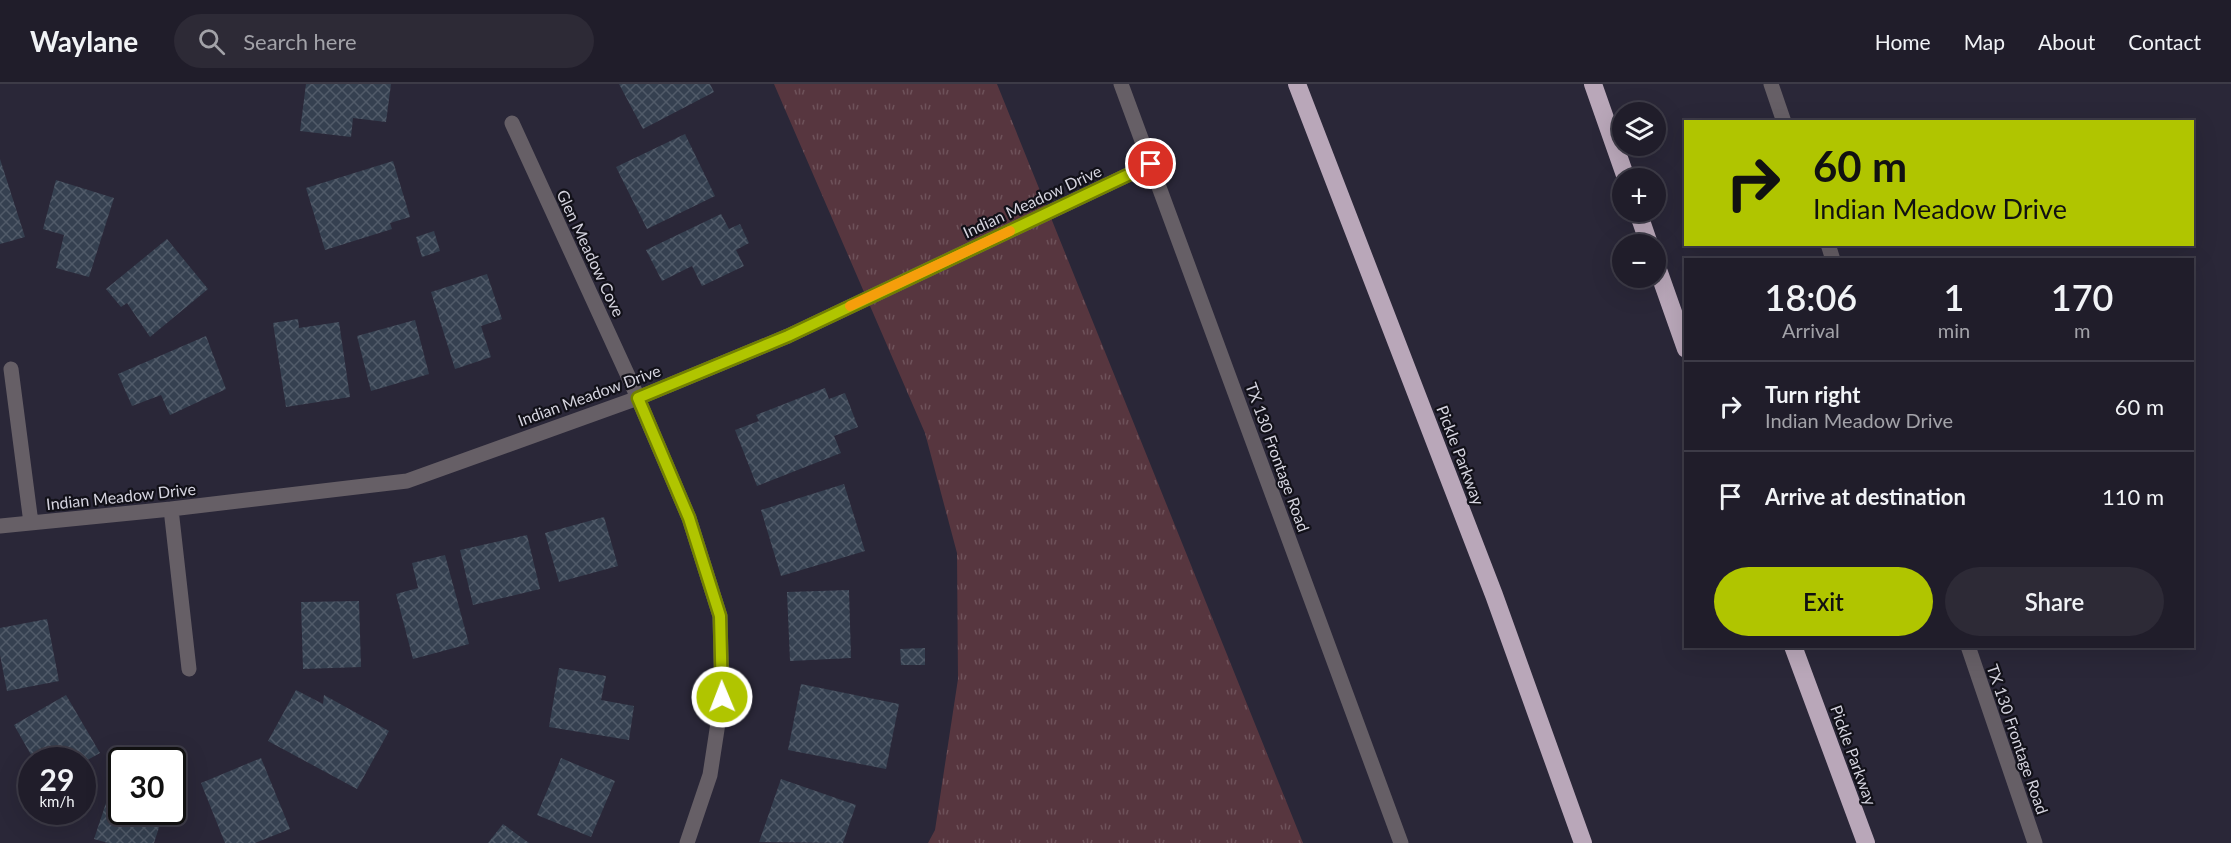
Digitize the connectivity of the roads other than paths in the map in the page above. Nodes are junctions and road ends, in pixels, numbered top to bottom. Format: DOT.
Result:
graph roads {
  1 [pos="1121,84"];
  2 [pos="1297,84"];
  3 [pos="1593,84"];
  4 [pos="1771,84"];
  5 [pos="1783,120"];
  6 [pos="512,123"];
  7 [pos="1151,164"];
  8 [pos="1622,168"];
  9 [pos="1664,288"];
  10 [pos="1684,343"];
  11 [pos="11,369"];
  12 [pos="638,398"];
  13 [pos="171,509"];
  14 [pos="31,523"];
  15 [pos="0,526"];
  16 [pos="1794,648"];
  17 [pos="1969,648"];
  18 [pos="189,669"];
  19 [pos="687,843"];
  20 [pos="1401,843"];
  21 [pos="1583,843"];
  22 [pos="1866,843"];
  23 [pos="2035,843"];
  1 -- 7 [label="street, TX 130 Frontage Road"];
  2 -- 21 [label="highway, Pickle Parkway"];
  3 -- 8 [label="highway"];
  4 -- 5 [label="street"];
  6 -- 12 [label="street, Glen Meadow Cove"];
  7 -- 12 [label="street, Indian Meadow Drive"];
  7 -- 20 [label="street, TX 130 Frontage Road"];
  9 -- 10 [label="highway"];
  11 -- 14 [label="street"];
  12 -- 13 [label="street, Indian Meadow Drive"];
  12 -- 19 [label="street, Glen Meadow Cove"];
  13 -- 14 [label="street, Indian Meadow Drive"];
  13 -- 18 [label="street"];
  14 -- 15 [label="street, Indian Meadow Drive"];
  16 -- 22 [label="highway, Pickle Parkway"];
  17 -- 23 [label="street, TX 130 Frontage Road"];
}
